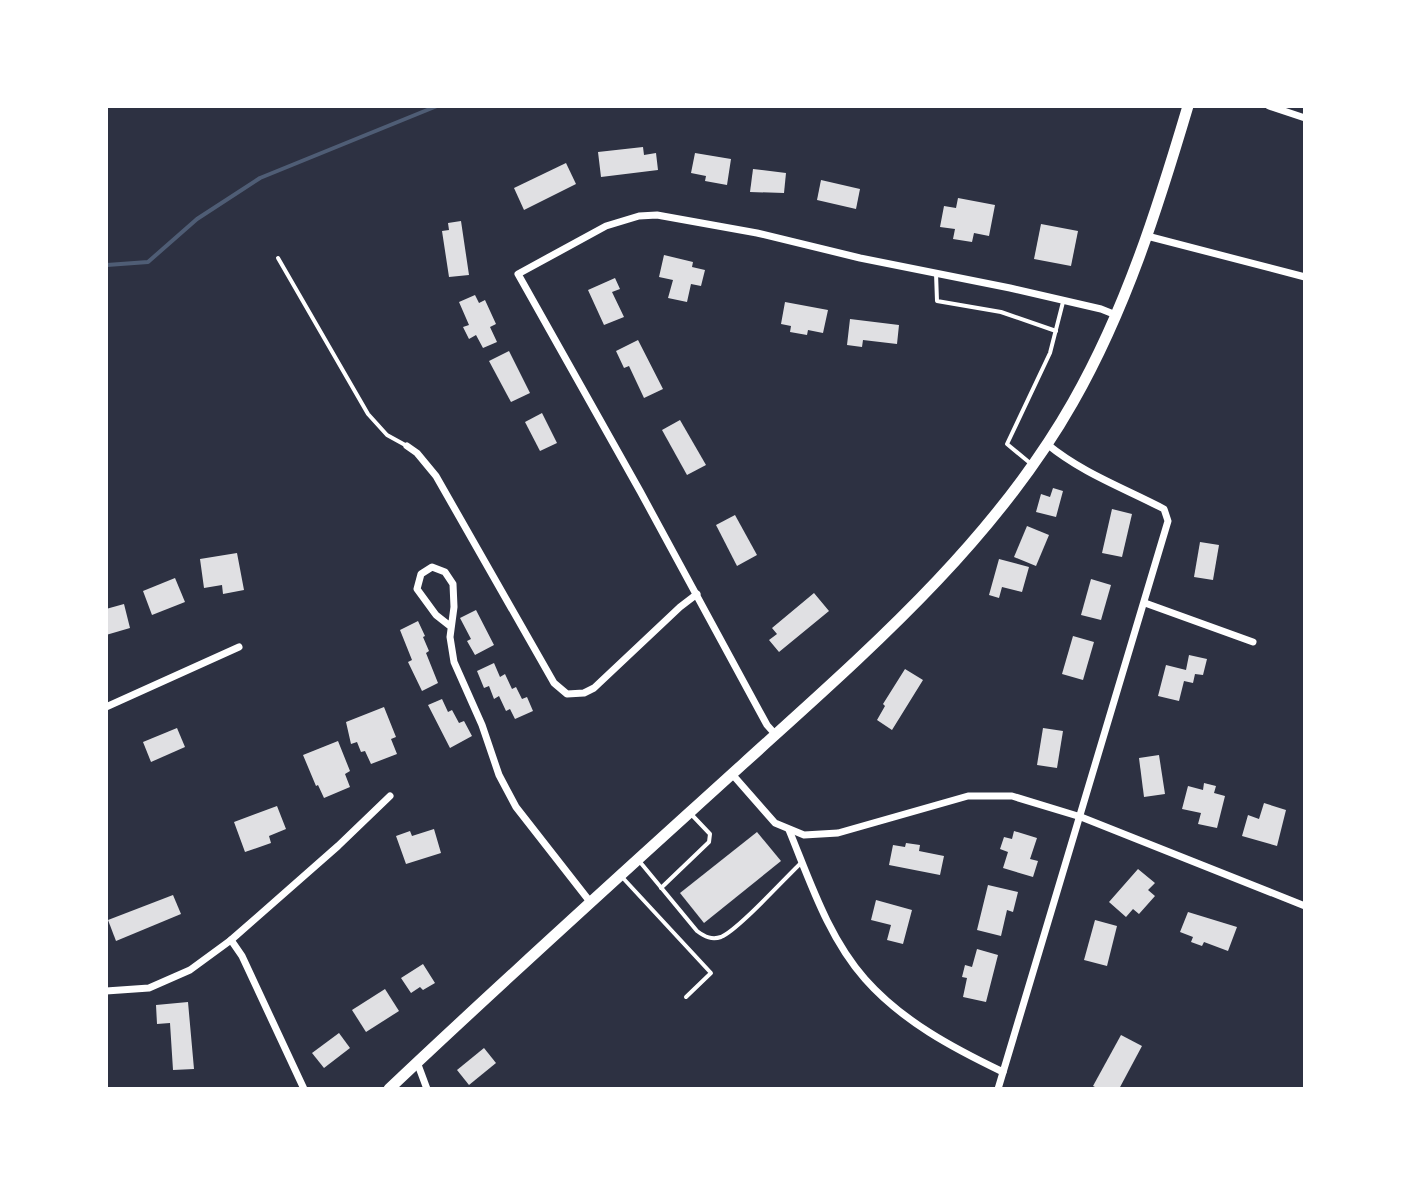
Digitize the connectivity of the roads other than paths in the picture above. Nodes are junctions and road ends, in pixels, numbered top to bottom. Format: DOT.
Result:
graph roads {
  1 [pos="1188,106"];
  2 [pos="1269,106"];
  3 [pos="1305,118"];
  4 [pos="1147,236"];
  5 [pos="278,258"];
  6 [pos="936,273"];
  7 [pos="1305,277"];
  8 [pos="1064,300"];
  9 [pos="1116,315"];
  10 [pos="1056,331"];
  11 [pos="1047,444"];
  12 [pos="407,446"];
  13 [pos="1032,465"];
  14 [pos="697,594"];
  15 [pos="1145,603"];
  16 [pos="450,626"];
  17 [pos="1253,642"];
  18 [pos="239,647"];
  19 [pos="106,707"];
  20 [pos="775,734"];
  21 [pos="732,774"];
  22 [pos="390,796"];
  23 [pos="689,813"];
  24 [pos="1081,817"];
  25 [pos="789,830"];
  26 [pos="638,860"];
  27 [pos="802,862"];
  28 [pos="621,876"];
  29 [pos="661,888"];
  30 [pos="591,903"];
  31 [pos="1305,906"];
  32 [pos="231,940"];
  33 [pos="106,991"];
  34 [pos="686,997"];
  35 [pos="417,1062"];
  36 [pos="1003,1072"];
  37 [pos="304,1089"];
  38 [pos="389,1089"];
  39 [pos="427,1089"];
  40 [pos="998,1089"];
  1 -- 4 [label="main road"];
  2 -- 3 [label="street"];
  4 -- 7 [label="street"];
  4 -- 9 [label="main road"];
  5 -- 12 [label="lane"];
  6 -- 8 [label="street"];
  6 -- 10 [label="lane"];
  6 -- 14 [label="street"];
  8 -- 9 [label="street"];
  8 -- 10 [label="lane"];
  9 -- 11 [label="main road"];
  10 -- 13 [label="lane"];
  11 -- 13 [label="main road"];
  11 -- 15 [label="street"];
  12 -- 14 [label="street"];
  13 -- 20 [label="main road"];
  14 -- 20 [label="street"];
  15 -- 17 [label="street"];
  15 -- 24 [label="street"];
  16 -- 16 [label="street"];
  16 -- 30 [label="street"];
  18 -- 19 [label="street"];
  20 -- 21 [label="main road"];
  21 -- 23 [label="main road"];
  21 -- 25 [label="street"];
  22 -- 32 [label="street"];
  23 -- 26 [label="main road"];
  23 -- 29 [label="lane"];
  24 -- 25 [label="street"];
  24 -- 31 [label="street"];
  24 -- 36 [label="street"];
  25 -- 27 [label="street"];
  26 -- 28 [label="main road"];
  26 -- 29 [label="lane"];
  27 -- 29 [label="lane"];
  27 -- 36 [label="street"];
  28 -- 30 [label="main road"];
  28 -- 34 [label="lane"];
  30 -- 35 [label="main road"];
  32 -- 33 [label="street"];
  32 -- 37 [label="street"];
  35 -- 38 [label="main road"];
  35 -- 39 [label="street"];
  36 -- 40 [label="street"];
}
